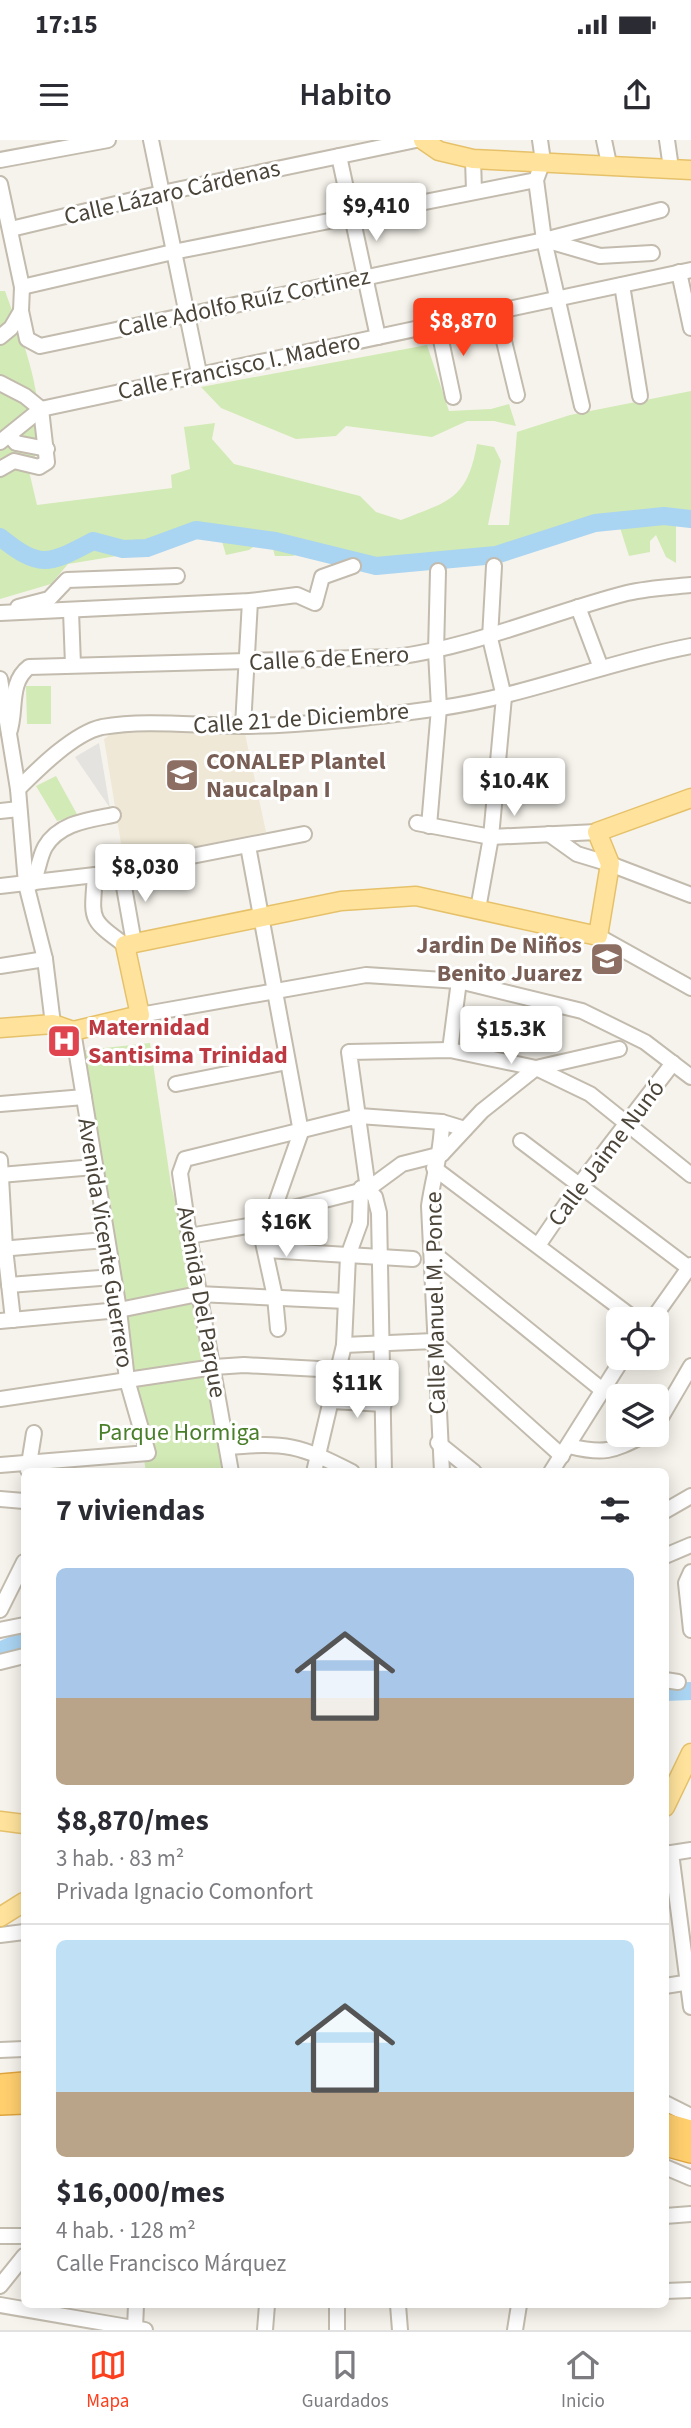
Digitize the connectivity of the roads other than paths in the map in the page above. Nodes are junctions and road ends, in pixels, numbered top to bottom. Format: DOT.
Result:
graph roads {
  1 [pos="108,140"];
  2 [pos="151,140"];
  3 [pos="416,140"];
  4 [pos="423,140"];
  5 [pos="540,140"];
  6 [pos="604,140"];
  7 [pos="667,140"];
  8 [pos="339,156"];
  9 [pos="473,159"];
  10 [pos="0,160"];
  11 [pos="543,161"];
  12 [pos="609,163"];
  13 [pos="671,168"];
  14 [pos="691,170"];
  15 [pos="536,180"];
  16 [pos="0,184"];
  17 [pos="474,191"];
  18 [pos="162,192"];
  19 [pos="661,210"];
  20 [pos="351,216"];
  21 [pos="11,229"];
  22 [pos="544,240"];
  23 [pos="173,252"];
  24 [pos="652,253"];
  25 [pos="685,271"];
  26 [pos="366,276"];
  27 [pos="622,285"];
  28 [pos="22,287"];
  29 [pos="559,298"];
  30 [pos="21,311"];
  31 [pos="497,312"];
  32 [pos="187,313"];
  33 [pos="438,326"];
  34 [pos="691,328"];
  35 [pos="0,337"];
  36 [pos="378,337"];
  37 [pos="199,373"];
  38 [pos="0,383"];
  39 [pos="517,395"];
  40 [pos="640,396"];
  41 [pos="453,397"];
  42 [pos="582,406"];
  43 [pos="41,409"];
  44 [pos="5,439"];
  45 [pos="47,449"];
  46 [pos="0,469"];
  47 [pos="353,566"];
  48 [pos="494,566"];
  49 [pos="438,571"];
  50 [pos="177,576"];
  51 [pos="691,585"];
  52 [pos="250,601"];
  53 [pos="578,607"];
  54 [pos="71,611"];
  55 [pos="0,612"];
  56 [pos="437,616"];
  57 [pos="422,629"];
  58 [pos="490,638"];
  59 [pos="691,646"];
  60 [pos="436,652"];
  61 [pos="248,662"];
  62 [pos="73,665"];
  63 [pos="601,668"];
  64 [pos="0,679"];
  65 [pos="504,697"];
  66 [pos="439,708"];
  67 [pos="243,726"];
  68 [pos="9,733"];
  69 [pos="18,789"];
  70 [pos="691,797"];
  71 [pos="19,809"];
  72 [pos="0,811"];
  73 [pos="113,815"];
  74 [pos="597,832"];
  75 [pos="304,834"];
  76 [pos="549,834"];
  77 [pos="491,837"];
  78 [pos="248,846"];
  79 [pos="610,864"];
  80 [pos="121,870"];
  81 [pos="95,875"];
  82 [pos="29,884"];
  83 [pos="0,886"];
  84 [pos="689,898"];
  85 [pos="478,909"];
  86 [pos="261,919"];
  87 [pos="598,936"];
  88 [pos="130,944"];
  89 [pos="46,959"];
  90 [pos="0,966"];
  91 [pos="459,981"];
  92 [pos="691,988"];
  93 [pos="275,993"];
  94 [pos="140,1015"];
  95 [pos="53,1024"];
  96 [pos="0,1028"];
  97 [pos="73,1031"];
  98 [pos="619,1049"];
  99 [pos="450,1050"];
  100 [pos="287,1062"];
  101 [pos="673,1063"];
  102 [pos="536,1068"];
  103 [pos="691,1077"];
  104 [pos="176,1084"];
  105 [pos="84,1097"];
  106 [pos="0,1104"];
  107 [pos="359,1116"];
  108 [pos="442,1122"];
  109 [pos="626,1123"];
  110 [pos="465,1129"];
  111 [pos="301,1132"];
  112 [pos="521,1141"];
  113 [pos="442,1154"];
  114 [pos="0,1160"];
  115 [pos="94,1167"];
  116 [pos="434,1168"];
  117 [pos="1,1175"];
  118 [pos="691,1175"];
  119 [pos="580,1184"];
  120 [pos="364,1189"];
  121 [pos="259,1224"];
  122 [pos="188,1236"];
  123 [pos="106,1240"];
  124 [pos="539,1244"];
  125 [pos="265,1245"];
  126 [pos="2,1249"];
  127 [pos="432,1252"];
  128 [pos="348,1256"];
  129 [pos="379,1258"];
  130 [pos="413,1259"];
  131 [pos="690,1266"];
  132 [pos="113,1277"];
  133 [pos="9,1285"];
  134 [pos="198,1294"];
  135 [pos="275,1297"];
  136 [pos="346,1301"];
  137 [pos="619,1307"];
  138 [pos="661,1307"];
  139 [pos="119,1311"];
  140 [pos="7,1320"];
  141 [pos="278,1329"];
  142 [pos="434,1342"];
  143 [pos="344,1345"];
  144 [pos="381,1345"];
  145 [pos="691,1366"];
  146 [pos="214,1367"];
  147 [pos="338,1370"];
  148 [pos="614,1370"];
  149 [pos="127,1380"];
  150 [pos="601,1389"];
  151 [pos="0,1399"];
  152 [pos="332,1401"];
  153 [pos="384,1404"];
  154 [pos="669,1404"];
  155 [pos="34,1433"];
  156 [pos="438,1443"];
  157 [pos="227,1447"];
  158 [pos="621,1447"];
  159 [pos="318,1455"];
  160 [pos="559,1463"];
  161 [pos="0,1465"];
  162 [pos="29,1467"];
  163 [pos="230,1468"];
  164 [pos="315,1468"];
  165 [pos="344,1468"];
  166 [pos="384,1468"];
  167 [pos="441,1468"];
  168 [pos="469,1468"];
  169 [pos="691,1496"];
  170 [pos="0,1499"];
  171 [pos="21,1501"];
  172 [pos="669,1509"];
  173 [pos="691,1545"];
  174 [pos="669,1554"];
  175 [pos="21,1568"];
  176 [pos="691,1572"];
  177 [pos="0,1610"];
  178 [pos="21,1626"];
  179 [pos="0,1629"];
  180 [pos="691,1630"];
  181 [pos="21,1657"];
  182 [pos="0,1662"];
  183 [pos="691,1753"];
  184 [pos="669,1799"];
  185 [pos="0,1821"];
  186 [pos="21,1824"];
  187 [pos="691,1850"];
  188 [pos="669,1853"];
  189 [pos="669,1859"];
  190 [pos="21,1904"];
  191 [pos="0,1917"];
  192 [pos="21,1932"];
  193 [pos="0,1935"];
  194 [pos="690,1982"];
  195 [pos="669,1985"];
  196 [pos="691,2007"];
  197 [pos="21,2049"];
  198 [pos="0,2050"];
  199 [pos="21,2083"];
  200 [pos="0,2084"];
  201 [pos="21,2103"];
  202 [pos="0,2104"];
  203 [pos="669,2106"];
  204 [pos="691,2117"];
  205 [pos="669,2121"];
  206 [pos="669,2123"];
  207 [pos="691,2131"];
  208 [pos="669,2146"];
  209 [pos="691,2152"];
  210 [pos="669,2169"];
  211 [pos="691,2178"];
  212 [pos="691,2214"];
  213 [pos="669,2216"];
  214 [pos="21,2236"];
  215 [pos="3,2239"];
  216 [pos="21,2260"];
  217 [pos="0,2286"];
  218 [pos="691,2290"];
  219 [pos="669,2291"];
  220 [pos="0,2305"];
  221 [pos="136,2308"];
  222 [pos="267,2308"];
  223 [pos="337,2308"];
  224 [pos="398,2308"];
  225 [pos="519,2308"];
  226 [pos="140,2329"];
  227 [pos="265,2330"];
  228 [pos="337,2330"];
  229 [pos="400,2330"];
  230 [pos="515,2330"];
  1 -- 10 [label="street"];
  2 -- 18 [label="street"];
  3 -- 8 [label="street, Calle Lázaro Cárdenas"];
  4 -- 9 [label="main road"];
  5 -- 11 [label="street"];
  6 -- 12 [label="street"];
  7 -- 13 [label="street"];
  8 -- 18 [label="street, Calle Lázaro Cárdenas"];
  8 -- 20 [label="street"];
  9 -- 11 [label="main road"];
  9 -- 17 [label="street"];
  11 -- 12 [label="main road"];
  11 -- 15 [label="street"];
  12 -- 13 [label="main road"];
  13 -- 14 [label="main road"];
  15 -- 17 [label="street"];
  15 -- 22 [label="street"];
  16 -- 21 [label="street"];
  17 -- 20 [label="street"];
  18 -- 21 [label="street, Calle Lázaro Cárdenas"];
  18 -- 23 [label="street"];
  19 -- 22 [label="street, Calle Adolfo Ruíz Cortinez"];
  20 -- 23 [label="street"];
  20 -- 26 [label="street"];
  21 -- 28 [label="street"];
  22 -- 24 [label="street"];
  22 -- 26 [label="street, Calle Adolfo Ruíz Cortinez"];
  22 -- 29 [label="street"];
  23 -- 28 [label="street"];
  23 -- 32 [label="street"];
  25 -- 27 [label="street, Calle Francisco I. Madero"];
  25 -- 34 [label="street"];
  26 -- 32 [label="street, Calle Adolfo Ruíz Cortinez"];
  26 -- 36 [label="street"];
  27 -- 29 [label="street, Calle Francisco I. Madero"];
  27 -- 40 [label="street"];
  28 -- 30 [label="street"];
  29 -- 31 [label="street, Calle Francisco I. Madero"];
  29 -- 42 [label="street"];
  30 -- 32 [label="street, Calle Adolfo Ruíz Cortinez"];
  30 -- 35 [label="street"];
  31 -- 33 [label="street, Calle Francisco I. Madero"];
  31 -- 39 [label="street"];
  32 -- 37 [label="street"];
  33 -- 36 [label="street, Calle Francisco I. Madero"];
  33 -- 41 [label="street"];
  36 -- 37 [label="street, Calle Francisco I. Madero"];
  37 -- 43 [label="street, Calle Francisco I. Madero"];
  38 -- 43 [label="street"];
  43 -- 44 [label="street"];
  43 -- 45 [label="street"];
  44 -- 45 [label="street"];
  45 -- 46 [label="street"];
  47 -- 52 [label="street"];
  48 -- 58 [label="street"];
  49 -- 56 [label="street"];
  50 -- 55 [label="street"];
  51 -- 53 [label="street, Calle 6 de Enero"];
  52 -- 54 [label="street"];
  52 -- 61 [label="street"];
  53 -- 58 [label="street, Calle 6 de Enero"];
  53 -- 63 [label="street"];
  54 -- 55 [label="street"];
  54 -- 62 [label="street"];
  56 -- 57 [label="street"];
  56 -- 60 [label="street"];
  58 -- 60 [label="street, Calle 6 de Enero"];
  58 -- 65 [label="street"];
  59 -- 63 [label="street, Calle 21 de Diciembre"];
  60 -- 61 [label="street, Calle 6 de Enero"];
  60 -- 66 [label="street"];
  61 -- 62 [label="street, Calle 6 de Enero"];
  61 -- 67 [label="street"];
  62 -- 68 [label="street, Calle 6 de Enero"];
  63 -- 65 [label="street, Calle 21 de Diciembre"];
  64 -- 68 [label="street"];
  65 -- 66 [label="street, Calle 21 de Diciembre"];
  65 -- 77 [label="street"];
  66 -- 67 [label="street, Calle 21 de Diciembre"];
  66 -- 77 [label="street"];
  67 -- 69 [label="street, Calle 21 de Diciembre"];
  68 -- 69 [label="street"];
  69 -- 71 [label="street"];
  70 -- 74 [label="main road"];
  71 -- 72 [label="street"];
  71 -- 82 [label="street"];
  73 -- 82 [label="street"];
  74 -- 76 [label="street"];
  74 -- 79 [label="main road"];
  75 -- 78 [label="street"];
  76 -- 77 [label="street"];
  76 -- 79 [label="street"];
  77 -- 85 [label="street"];
  78 -- 80 [label="street"];
  78 -- 86 [label="street"];
  79 -- 84 [label="street"];
  79 -- 87 [label="main road"];
  80 -- 81 [label="street"];
  80 -- 88 [label="street"];
  81 -- 82 [label="street"];
  81 -- 88 [label="street"];
  82 -- 83 [label="street"];
  82 -- 89 [label="street"];
  85 -- 86 [label="main road"];
  85 -- 87 [label="main road"];
  86 -- 88 [label="main road"];
  86 -- 93 [label="street"];
  87 -- 92 [label="street"];
  88 -- 94 [label="main road"];
  89 -- 90 [label="street"];
  89 -- 95 [label="street"];
  91 -- 93 [label="street"];
  91 -- 99 [label="street"];
  91 -- 101 [label="street"];
  93 -- 94 [label="street"];
  93 -- 100 [label="street"];
  94 -- 97 [label="main road"];
  95 -- 96 [label="main road"];
  95 -- 97 [label="main road"];
  97 -- 105 [label="street, Avenida Vicente Guerrero"];
  98 -- 102 [label="street"];
  99 -- 102 [label="street"];
  99 -- 107 [label="street"];
  100 -- 104 [label="street"];
  100 -- 111 [label="street"];
  101 -- 103 [label="street"];
  101 -- 109 [label="street, Calle Jaime Nunó"];
  102 -- 109 [label="street"];
  102 -- 110 [label="street"];
  105 -- 106 [label="street"];
  105 -- 115 [label="street, Avenida Vicente Guerrero"];
  107 -- 108 [label="street"];
  107 -- 111 [label="street"];
  107 -- 120 [label="street"];
  108 -- 110 [label="street"];
  108 -- 113 [label="street, Calle Manuel M. Ponce"];
  109 -- 118 [label="street"];
  109 -- 119 [label="street, Calle Jaime Nunó"];
  110 -- 113 [label="street"];
  111 -- 122 [label="street, Avenida Del Parque"];
  111 -- 125 [label="street"];
  112 -- 119 [label="street"];
  113 -- 116 [label="street, Calle Manuel M. Ponce"];
  113 -- 120 [label="street"];
  114 -- 117 [label="street"];
  115 -- 117 [label="street"];
  115 -- 123 [label="street, Avenida Vicente Guerrero"];
  116 -- 124 [label="street"];
  116 -- 127 [label="street, Calle Manuel M. Ponce"];
  117 -- 126 [label="street"];
  119 -- 124 [label="street, Calle Jaime Nunó"];
  119 -- 131 [label="street"];
  120 -- 125 [label="street"];
  120 -- 128 [label="street"];
  120 -- 129 [label="street"];
  121 -- 122 [label="street"];
  121 -- 125 [label="street"];
  121 -- 125 [label="street"];
  122 -- 134 [label="street, Avenida Del Parque"];
  123 -- 126 [label="street"];
  123 -- 132 [label="street, Avenida Vicente Guerrero"];
  124 -- 137 [label="street"];
  125 -- 128 [label="street"];
  125 -- 135 [label="street"];
  126 -- 133 [label="street"];
  127 -- 142 [label="street, Calle Manuel M. Ponce"];
  127 -- 150 [label="street"];
  128 -- 129 [label="street"];
  128 -- 136 [label="street"];
  129 -- 130 [label="street"];
  129 -- 144 [label="street"];
  131 -- 138 [label="street"];
  132 -- 133 [label="street"];
  132 -- 139 [label="street, Avenida Vicente Guerrero"];
  133 -- 140 [label="street"];
  134 -- 135 [label="street"];
  134 -- 139 [label="street"];
  134 -- 146 [label="street, Avenida Del Parque"];
  135 -- 136 [label="street"];
  135 -- 141 [label="street"];
  136 -- 143 [label="street"];
  139 -- 140 [label="street"];
  139 -- 149 [label="street, Avenida Vicente Guerrero"];
  142 -- 144 [label="street"];
  142 -- 156 [label="street, Calle Manuel M. Ponce"];
  142 -- 160 [label="street"];
  143 -- 144 [label="street"];
  143 -- 147 [label="street"];
  144 -- 153 [label="street"];
  145 -- 154 [label="street"];
  146 -- 147 [label="street"];
  146 -- 149 [label="street"];
  146 -- 157 [label="street, Avenida Del Parque"];
  147 -- 152 [label="street"];
  148 -- 150 [label="street"];
  149 -- 151 [label="street"];
  149 -- 162 [label="street, Avenida Vicente Guerrero"];
  150 -- 160 [label="street"];
  152 -- 153 [label="street"];
  152 -- 159 [label="street"];
  153 -- 166 [label="street"];
  155 -- 162 [label="street"];
  156 -- 167 [label="street, Calle Manuel M. Ponce"];
  156 -- 168 [label="street, Calle Manuel M. Ponce"];
  157 -- 159 [label="street"];
  157 -- 163 [label="street, Avenida Del Parque"];
  158 -- 160 [label="street"];
  159 -- 164 [label="street"];
  159 -- 165 [label="street"];
  161 -- 162 [label="street"];
  169 -- 172 [label="street"];
  170 -- 171 [label="street"];
  173 -- 174 [label="street"];
  175 -- 177 [label="street"];
  176 -- 180 [label="street"];
  178 -- 179 [label="street"];
  181 -- 182 [label="street"];
  183 -- 184 [label="main road"];
  185 -- 186 [label="main road"];
  187 -- 188 [label="street"];
  189 -- 194 [label="street"];
  190 -- 191 [label="main road"];
  192 -- 193 [label="street"];
  194 -- 195 [label="street"];
  194 -- 196 [label="street"];
  197 -- 198 [label="street"];
  199 -- 200 [label="highway"];
  201 -- 202 [label="highway"];
  203 -- 204 [label="street"];
  204 -- 205 [label="street"];
  206 -- 207 [label="highway"];
  208 -- 209 [label="highway"];
  210 -- 211 [label="street"];
  212 -- 213 [label="street"];
  214 -- 215 [label="street"];
  216 -- 217 [label="street"];
  218 -- 219 [label="street"];
  220 -- 226 [label="street"];
  221 -- 226 [label="street"];
  222 -- 227 [label="street"];
  223 -- 228 [label="street"];
  224 -- 229 [label="street"];
  225 -- 230 [label="street"];
}
